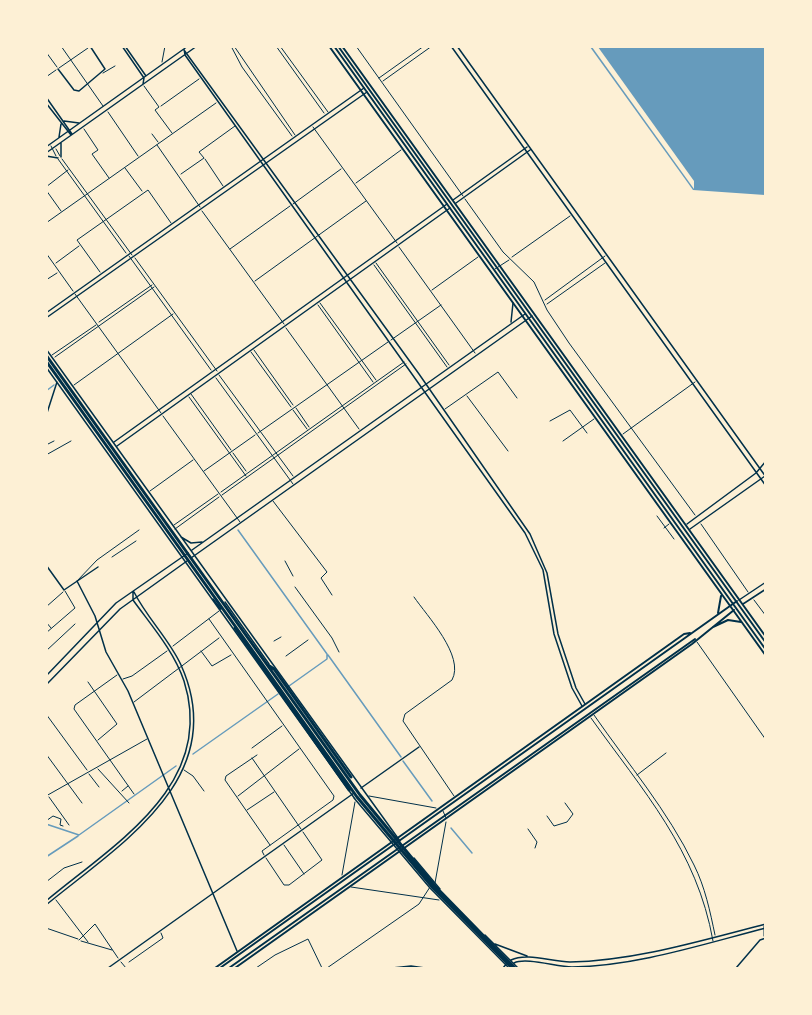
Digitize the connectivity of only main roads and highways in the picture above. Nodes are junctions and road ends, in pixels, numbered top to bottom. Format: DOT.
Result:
graph roads {
  1 [pos="329,46"];
  2 [pos="336,46"];
  3 [pos="342,46"];
  4 [pos="365,88"];
  5 [pos="368,92"];
  6 [pos="448,203"];
  7 [pos="451,207"];
  8 [pos="496,269"];
  9 [pos="528,315"];
  10 [pos="50,356"];
  11 [pos="46,361"];
  12 [pos="616,438"];
  13 [pos="675,520"];
  14 [pos="680,528"];
  15 [pos="684,533"];
  16 [pos="720,593"];
  17 [pos="738,601"];
  18 [pos="731,606"];
  19 [pos="741,606"];
  20 [pos="735,610"];
  21 [pos="227,614"];
  22 [pos="718,615"];
  23 [pos="743,624"];
  24 [pos="707,629"];
  25 [pos="765,637"];
  26 [pos="765,643"];
  27 [pos="765,650"];
  28 [pos="765,656"];
  29 [pos="267,665"];
  30 [pos="585,707"];
  31 [pos="351,777"];
  32 [pos="349,790"];
  33 [pos="440,810"];
  34 [pos="238,954"];
  35 [pos="241,962"];
  36 [pos="512,968"];
  37 [pos="215,969"];
  38 [pos="220,969"];
  39 [pos="229,969"];
  40 [pos="235,969"];
  1 -- 4 [label="main road"];
  2 -- 4 [label="main road"];
  3 -- 4 [label="main road"];
  4 -- 5 [label="main road"];
  4 -- 5 [label="main road"];
  5 -- 6 [label="main road"];
  5 -- 6 [label="main road"];
  5 -- 6 [label="main road"];
  6 -- 7 [label="main road"];
  6 -- 7 [label="main road"];
  7 -- 8 [label="main road"];
  7 -- 8 [label="main road"];
  7 -- 8 [label="main road"];
  8 -- 9 [label="main road"];
  8 -- 9 [label="main road"];
  8 -- 9 [label="main road"];
  9 -- 12 [label="main road"];
  9 -- 12 [label="main road"];
  9 -- 12 [label="main road"];
  10 -- 29 [label="highway"];
  11 -- 21 [label="highway"];
  12 -- 13 [label="main road"];
  12 -- 13 [label="main road"];
  13 -- 14 [label="main road"];
  13 -- 14 [label="main road"];
  14 -- 15 [label="main road"];
  14 -- 15 [label="main road"];
  15 -- 16 [label="main road"];
  15 -- 17 [label="main road"];
  15 -- 18 [label="main road"];
  16 -- 18 [label="main road"];
  16 -- 22 [label="main road"];
  17 -- 18 [label="main road"];
  17 -- 19 [label="main road"];
  18 -- 20 [label="main road"];
  18 -- 22 [label="main road"];
  19 -- 20 [label="main road"];
  19 -- 25 [label="main road"];
  19 -- 26 [label="main road"];
  20 -- 23 [label="main road"];
  20 -- 24 [label="main road"];
  20 -- 27 [label="main road"];
  21 -- 32 [label="highway"];
  21 -- 36 [label="highway"];
  22 -- 30 [label="main road"];
  23 -- 24 [label="main road"];
  23 -- 28 [label="main road"];
  24 -- 35 [label="main road"];
  29 -- 31 [label="highway"];
  29 -- 36 [label="highway"];
  30 -- 33 [label="main road"];
  30 -- 33 [label="main road"];
  33 -- 34 [label="main road"];
  34 -- 37 [label="main road"];
  34 -- 38 [label="main road"];
  35 -- 39 [label="main road"];
  35 -- 40 [label="main road"];
}
